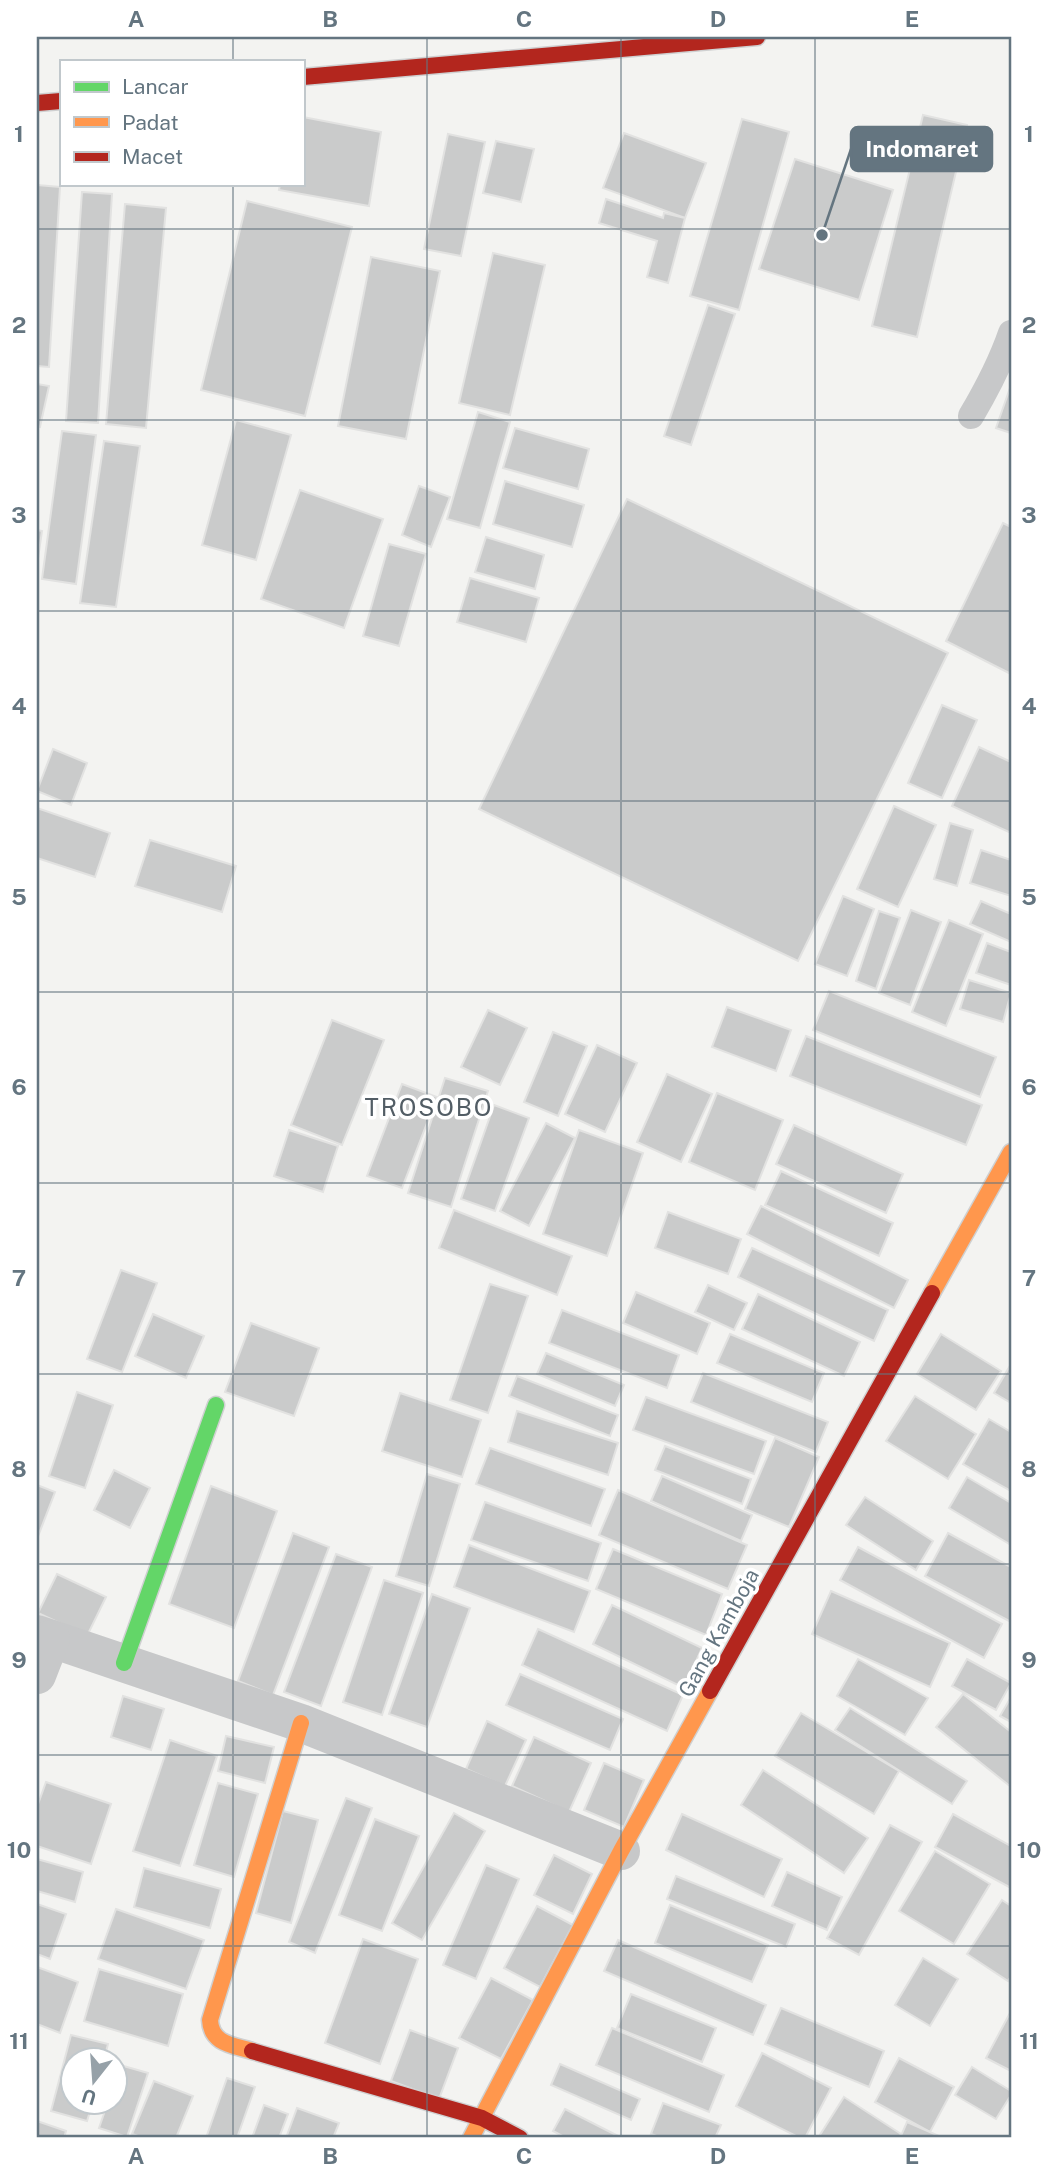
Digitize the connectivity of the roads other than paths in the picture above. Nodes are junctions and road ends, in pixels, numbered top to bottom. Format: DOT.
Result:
graph roads {
  1 [pos="757,37"];
  2 [pos="304,77"];
  3 [pos="60,101"];
  4 [pos="37,103"];
  5 [pos="1011,333"];
  6 [pos="971,416"];
  7 [pos="1011,1152"];
  8 [pos="216,1405"];
  9 [pos="44,1636"];
  10 [pos="124,1663"];
  11 [pos="37,1675"];
  12 [pos="301,1723"];
  13 [pos="621,1851"];
  14 [pos="482,2118"];
  15 [pos="471,2138"];
  16 [pos="520,2138"];
  1 -- 2 [label="main road"];
  3 -- 4 [label="main road"];
  5 -- 6 [label="lane"];
  7 -- 13 [label="main road, Gang Kamboja"];
  8 -- 10 [label="main road"];
  9 -- 10 [label="street"];
  9 -- 11 [label="street"];
  10 -- 12 [label="street"];
  12 -- 13 [label="street"];
  12 -- 14 [label="main road"];
  13 -- 14 [label="main road, Gang Kamboja"];
  14 -- 15 [label="main road, Gang Kamboja"];
  14 -- 16 [label="main road"];
}
